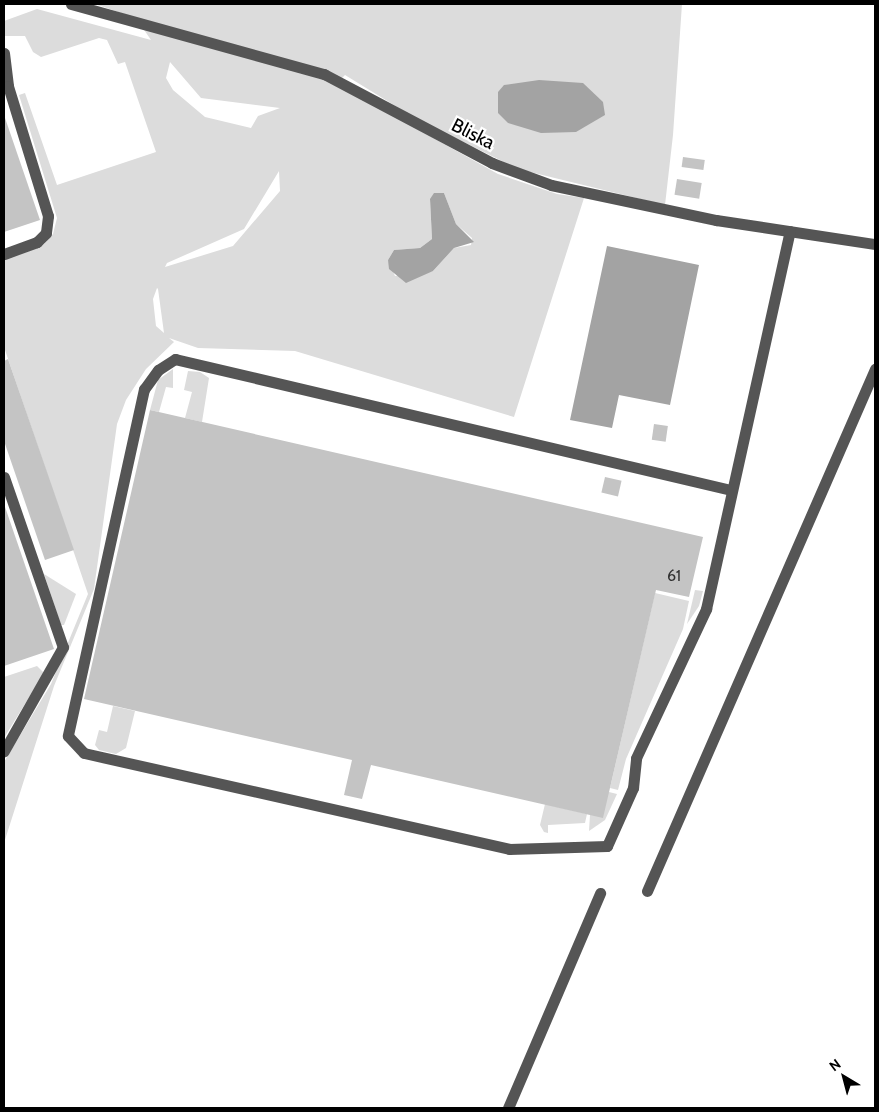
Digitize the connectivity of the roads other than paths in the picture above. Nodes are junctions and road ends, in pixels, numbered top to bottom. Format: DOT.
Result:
graph roads {
  1 [pos="71,4"];
  2 [pos="4,53"];
  3 [pos="6,84"];
  4 [pos="790,231"];
  5 [pos="875,244"];
  6 [pos="4,254"];
  7 [pos="875,369"];
  8 [pos="4,477"];
  9 [pos="731,490"];
  10 [pos="4,751"];
  11 [pos="647,890"];
  12 [pos="600,893"];
  13 [pos="508,1108"];
  1 -- 4 [label="street, Bliska"];
  2 -- 3 [label="street"];
  3 -- 6 [label="street"];
  4 -- 5 [label="street, Bliska"];
  4 -- 9 [label="street"];
  7 -- 11 [label="street"];
  8 -- 10 [label="street"];
  9 -- 9 [label="street"];
  12 -- 13 [label="street"];
}
